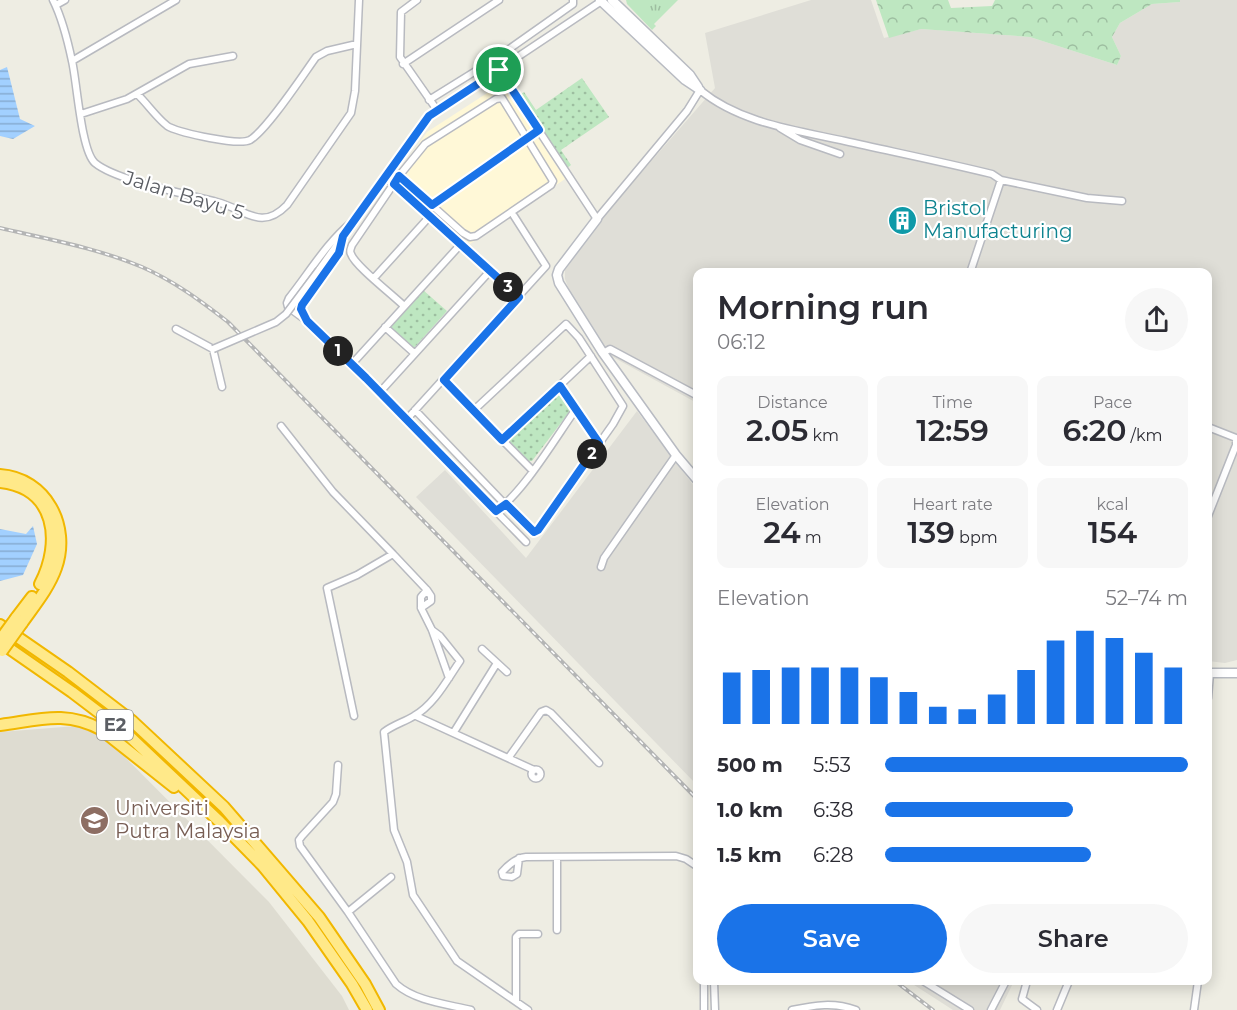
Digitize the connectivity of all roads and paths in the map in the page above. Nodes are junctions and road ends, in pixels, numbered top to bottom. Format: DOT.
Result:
graph roads {
  1 [pos="64,0"];
  2 [pos="176,0"];
  3 [pos="359,0"];
  4 [pos="417,0"];
  5 [pos="499,0"];
  6 [pos="612,0"];
  7 [pos="602,1"];
  8 [pos="573,2"];
  9 [pos="54,3"];
  10 [pos="357,44"];
  11 [pos="233,56"];
  12 [pos="72,61"];
  13 [pos="403,64"];
  14 [pos="499,70"];
  15 [pos="700,90"];
  16 [pos="137,94"];
  17 [pos="429,100"];
  18 [pos="437,111"];
  19 [pos="81,114"];
  20 [pos="779,127"];
  21 [pos="539,130"];
  22 [pos="528,138"];
  23 [pos="840,154"];
  24 [pos="390,170"];
  25 [pos="399,176"];
  26 [pos="384,178"];
  27 [pos="1002,180"];
  28 [pos="394,184"];
  29 [pos="1122,201"];
  30 [pos="432,205"];
  31 [pos="430,216"];
  32 [pos="514,216"];
  33 [pos="597,219"];
  34 [pos="352,222"];
  35 [pos="343,236"];
  36 [pos="461,244"];
  37 [pos="972,268"];
  38 [pos="490,271"];
  39 [pos="374,278"];
  40 [pos="519,297"];
  41 [pos="404,306"];
  42 [pos="307,321"];
  43 [pos="385,327"];
  44 [pos="176,329"];
  45 [pos="213,349"];
  46 [pos="414,353"];
  47 [pos="603,353"];
  48 [pos="591,356"];
  49 [pos="352,364"];
  50 [pos="444,380"];
  51 [pos="560,386"];
  52 [pos="222,387"];
  53 [pos="380,392"];
  54 [pos="693,393"];
  55 [pos="576,409"];
  56 [pos="474,410"];
  57 [pos="415,411"];
  58 [pos="407,419"];
  59 [pos="281,426"];
  60 [pos="1212,429"];
  61 [pos="502,440"];
  62 [pos="599,443"];
  63 [pos="676,455"];
  64 [pos="532,470"];
  65 [pos="0,475"];
  66 [pos="693,475"];
  67 [pos="0,482"];
  68 [pos="506,504"];
  69 [pos="1212,506"];
  70 [pos="496,511"];
  71 [pos="526,542"];
  72 [pos="393,554"];
  73 [pos="601,567"];
  74 [pos="0,618"];
  75 [pos="19,621"];
  76 [pos="0,625"];
  77 [pos="432,630"];
  78 [pos="1,647"];
  79 [pos="482,649"];
  80 [pos="497,663"];
  81 [pos="69,672"];
  82 [pos="507,672"];
  83 [pos="1212,673"];
  84 [pos="1237,673"];
  85 [pos="448,678"];
  86 [pos="354,716"];
  87 [pos="416,716"];
  88 [pos="0,724"];
  89 [pos="454,732"];
  90 [pos="509,757"];
  91 [pos="599,763"];
  92 [pos="338,765"];
  93 [pos="534,770"];
  94 [pos="220,822"];
  95 [pos="557,857"];
  96 [pos="519,858"];
  97 [pos="693,864"];
  98 [pos="391,877"];
  99 [pos="348,912"];
  100 [pos="557,930"];
  101 [pos="538,934"];
  102 [pos="704,985"];
  103 [pos="714,985"];
  104 [pos="929,985"];
  105 [pos="1004,985"];
  106 [pos="1026,985"];
  107 [pos="1067,985"];
  108 [pos="1197,985"];
  109 [pos="516,1002"];
  110 [pos="367,1010"];
  111 [pos="379,1010"];
  112 [pos="471,1010"];
  113 [pos="528,1010"];
  114 [pos="704,1010"];
  115 [pos="715,1010"];
  116 [pos="792,1010"];
  117 [pos="856,1010"];
  118 [pos="970,1010"];
  119 [pos="991,1010"];
  120 [pos="1037,1010"];
  121 [pos="1057,1010"];
  122 [pos="1194,1010"];
  1 -- 9 [label="street"];
  2 -- 12 [label="street"];
  3 -- 10 [label="street, Jalan Bayu 5"];
  4 -- 13 [label="street"];
  5 -- 13 [label="street"];
  6 -- 15 [label="street"];
  7 -- 14 [label="street"];
  7 -- 15 [label="street"];
  8 -- 17 [label="street"];
  9 -- 12 [label="street, Jalan Bayu 5"];
  10 -- 16 [label="street"];
  10 -- 19 [label="street, Jalan Bayu 5"];
  11 -- 16 [label="street"];
  12 -- 19 [label="street, Jalan Bayu 5"];
  13 -- 17 [label="street"];
  14 -- 18 [label="street"];
  14 -- 21 [label="street"];
  15 -- 20 [label="street"];
  15 -- 33 [label="street"];
  16 -- 19 [label="street"];
  17 -- 18 [label="street"];
  18 -- 24 [label="street"];
  20 -- 23 [label="street"];
  20 -- 27 [label="street"];
  21 -- 22 [label="street"];
  21 -- 33 [label="street"];
  22 -- 25 [label="street"];
  22 -- 30 [label="street"];
  22 -- 30 [label="street"];
  24 -- 25 [label="street"];
  24 -- 26 [label="street"];
  25 -- 28 [label="street"];
  25 -- 30 [label="street"];
  26 -- 28 [label="street"];
  26 -- 34 [label="street"];
  27 -- 29 [label="street"];
  27 -- 37 [label="street"];
  28 -- 31 [label="street"];
  28 -- 39 [label="street"];
  31 -- 36 [label="street"];
  31 -- 39 [label="street"];
  32 -- 40 [label="street"];
  33 -- 47 [label="street"];
  34 -- 35 [label="street"];
  34 -- 42 [label="street"];
  35 -- 42 [label="street"];
  35 -- 45 [label="street, bridge"];
  36 -- 38 [label="street"];
  36 -- 41 [label="street"];
  38 -- 40 [label="street"];
  38 -- 46 [label="street"];
  39 -- 41 [label="street"];
  40 -- 50 [label="street"];
  41 -- 43 [label="street"];
  42 -- 49 [label="street"];
  43 -- 46 [label="street"];
  43 -- 49 [label="street"];
  44 -- 45 [label="street"];
  45 -- 52 [label="street"];
  46 -- 53 [label="street"];
  47 -- 54 [label="street"];
  47 -- 63 [label="street"];
  48 -- 51 [label="street"];
  48 -- 56 [label="street"];
  48 -- 62 [label="street"];
  49 -- 53 [label="street"];
  50 -- 56 [label="street"];
  50 -- 57 [label="street"];
  51 -- 55 [label="street"];
  51 -- 61 [label="street"];
  53 -- 58 [label="street"];
  55 -- 62 [label="street"];
  55 -- 64 [label="street"];
  56 -- 61 [label="street"];
  57 -- 58 [label="street"];
  57 -- 68 [label="street"];
  58 -- 70 [label="street"];
  59 -- 72 [label="street"];
  60 -- 69 [label="street"];
  61 -- 64 [label="street"];
  62 -- 68 [label="street"];
  63 -- 66 [label="street"];
  63 -- 73 [label="street"];
  64 -- 68 [label="street"];
  65 -- 75 [label="highway"];
  67 -- 75 [label="highway"];
  68 -- 70 [label="street"];
  70 -- 71 [label="street"];
  72 -- 77 [label="street"];
  72 -- 86 [label="street"];
  74 -- 81 [label="highway"];
  75 -- 78 [label="highway, bridge"];
  76 -- 81 [label="highway, E2"];
  77 -- 85 [label="street"];
  77 -- 85 [label="street"];
  78 -- 94 [label="highway, E2"];
  79 -- 80 [label="street"];
  80 -- 82 [label="street"];
  80 -- 89 [label="street"];
  81 -- 111 [label="highway, E2"];
  83 -- 84 [label="street"];
  85 -- 87 [label="street"];
  87 -- 89 [label="street"];
  87 -- 109 [label="street"];
  88 -- 94 [label="highway"];
  89 -- 90 [label="street"];
  90 -- 91 [label="street"];
  90 -- 93 [label="street"];
  92 -- 99 [label="street"];
  94 -- 110 [label="highway, E2"];
  95 -- 96 [label="street"];
  95 -- 97 [label="street"];
  95 -- 100 [label="street"];
  98 -- 99 [label="street"];
  99 -- 112 [label="street"];
  101 -- 109 [label="street"];
  102 -- 114 [label="street"];
  103 -- 115 [label="street"];
  104 -- 118 [label="street"];
  105 -- 119 [label="street"];
  106 -- 120 [label="street"];
  107 -- 121 [label="street"];
  108 -- 122 [label="street"];
  109 -- 113 [label="street"];
  116 -- 117 [label="street"];
}
